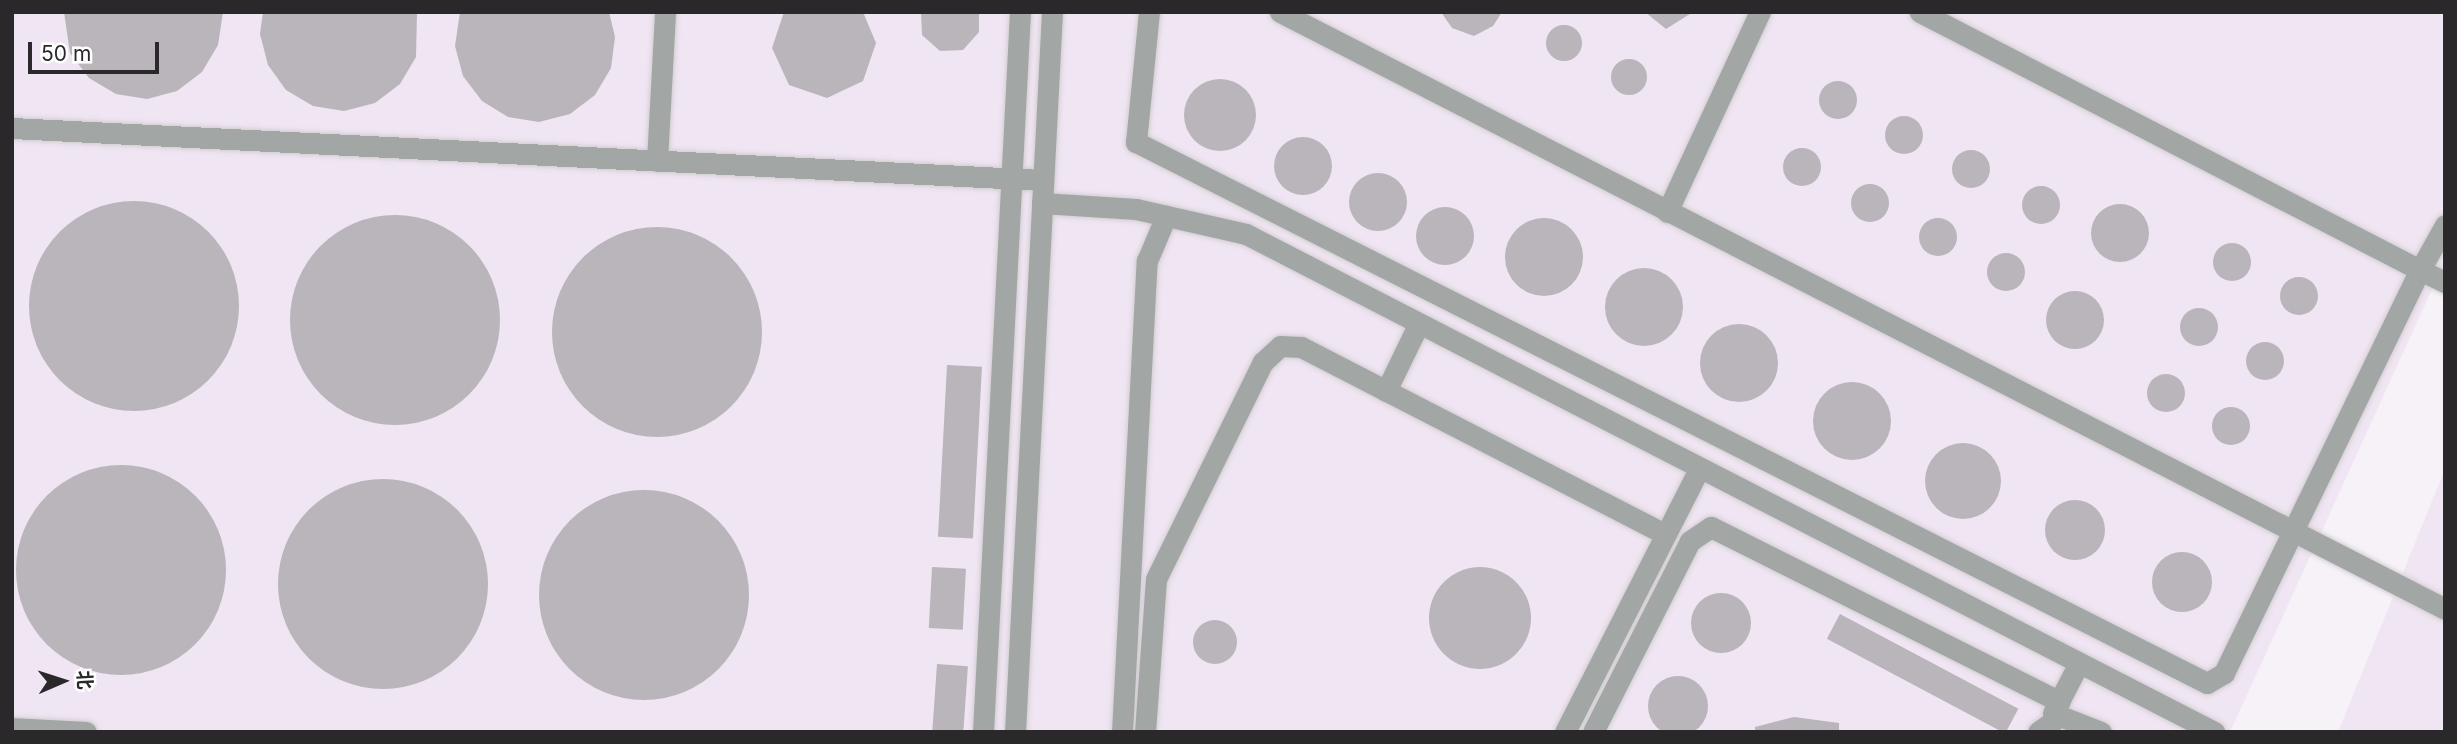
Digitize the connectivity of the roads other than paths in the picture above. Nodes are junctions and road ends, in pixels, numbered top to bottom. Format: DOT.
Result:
graph roads {
  1 [pos="664,12"];
  2 [pos="1020,12"];
  3 [pos="1052,12"];
  4 [pos="1149,12"];
  5 [pos="1280,12"];
  6 [pos="1760,12"];
  7 [pos="1920,12"];
  8 [pos="12,128"];
  9 [pos="657,161"];
  10 [pos="1012,178"];
  11 [pos="1043,180"];
  12 [pos="1042,203"];
  13 [pos="1667,212"];
  14 [pos="1166,216"];
  15 [pos="2445,225"];
  16 [pos="2420,270"];
  17 [pos="2445,282"];
  18 [pos="1418,326"];
  19 [pos="1386,391"];
  20 [pos="1699,469"];
  21 [pos="1665,534"];
  22 [pos="2292,535"];
  23 [pos="2445,609"];
  24 [pos="2078,665"];
  25 [pos="2050,717"];
  26 [pos="12,728"];
  27 [pos="86,732"];
  28 [pos="983,732"];
  29 [pos="1015,732"];
  30 [pos="1122,732"];
  31 [pos="1145,732"];
  32 [pos="1564,732"];
  33 [pos="1593,732"];
  34 [pos="2101,732"];
  35 [pos="2214,732"];
  1 -- 9 [label="lane"];
  2 -- 10 [label="lane"];
  3 -- 11 [label="lane"];
  4 -- 22 [label="lane"];
  5 -- 13 [label="lane"];
  6 -- 13 [label="lane"];
  7 -- 16 [label="lane"];
  8 -- 9 [label="lane"];
  9 -- 10 [label="lane"];
  10 -- 11 [label="lane"];
  10 -- 28 [label="lane"];
  11 -- 12 [label="lane"];
  12 -- 14 [label="lane"];
  12 -- 29 [label="lane"];
  13 -- 22 [label="lane"];
  14 -- 18 [label="lane"];
  14 -- 30 [label="lane"];
  15 -- 16 [label="lane"];
  16 -- 17 [label="lane"];
  16 -- 22 [label="lane"];
  18 -- 19 [label="lane"];
  18 -- 20 [label="lane"];
  19 -- 21 [label="lane"];
  19 -- 31 [label="lane"];
  20 -- 21 [label="lane"];
  20 -- 24 [label="lane"];
  21 -- 32 [label="lane"];
  22 -- 23 [label="lane"];
  24 -- 25 [label="lane"];
  24 -- 35 [label="lane"];
  25 -- 33 [label="lane"];
  25 -- 34 [label="lane"];
  26 -- 27 [label="lane"];
}
